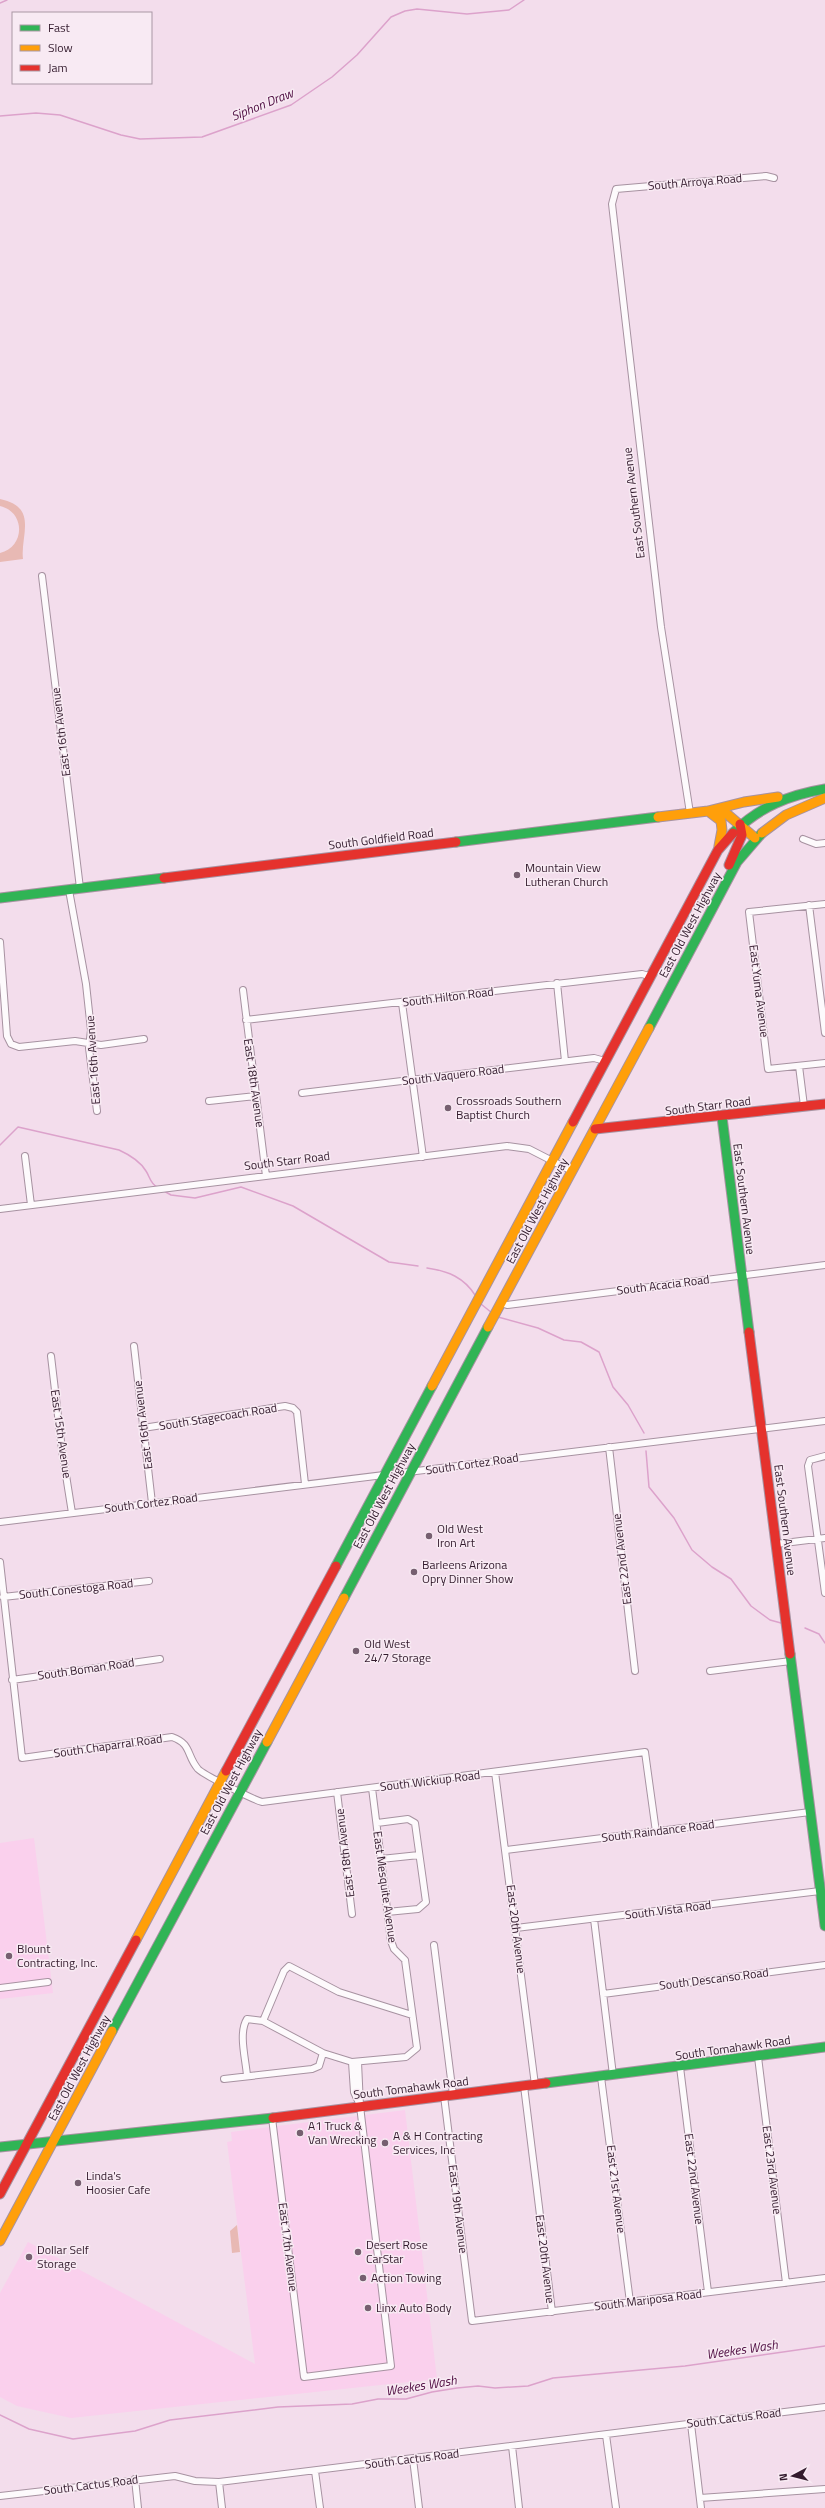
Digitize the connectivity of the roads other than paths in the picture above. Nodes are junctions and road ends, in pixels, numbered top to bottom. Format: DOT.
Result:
graph roads {
  1 [pos="774,178"];
  2 [pos="616,190"];
  3 [pos="42,576"];
  4 [pos="825,789"];
  5 [pos="796,794"];
  6 [pos="825,798"];
  7 [pos="708,811"];
  8 [pos="690,813"];
  9 [pos="740,824"];
  10 [pos="755,838"];
  11 [pos="803,839"];
  12 [pos="825,843"];
  13 [pos="718,850"];
  14 [pos="80,888"];
  15 [pos="69,890"];
  16 [pos="0,898"];
  17 [pos="715,902"];
  18 [pos="825,904"];
  19 [pos="809,905"];
  20 [pos="0,942"];
  21 [pos="649,976"];
  22 [pos="557,984"];
  23 [pos="243,990"];
  24 [pos="402,1003"];
  25 [pos="246,1020"];
  26 [pos="825,1033"];
  27 [pos="144,1039"];
  28 [pos="90,1043"];
  29 [pos="565,1061"];
  30 [pos="605,1061"];
  31 [pos="825,1063"];
  32 [pos="799,1066"];
  33 [pos="411,1080"];
  34 [pos="302,1093"];
  35 [pos="256,1096"];
  36 [pos="209,1101"];
  37 [pos="825,1104"];
  38 [pos="804,1106"];
  39 [pos="96,1111"];
  40 [pos="722,1117"];
  41 [pos="594,1128"];
  42 [pos="25,1156"];
  43 [pos="423,1157"];
  44 [pos="551,1160"];
  45 [pos="572,1171"];
  46 [pos="266,1176"];
  47 [pos="31,1205"];
  48 [pos="0,1209"];
  49 [pos="825,1265"];
  50 [pos="742,1275"];
  51 [pos="497,1311"];
  52 [pos="134,1346"];
  53 [pos="51,1356"];
  54 [pos="825,1421"];
  55 [pos="144,1428"];
  56 [pos="762,1428"];
  57 [pos="609,1447"];
  58 [pos="825,1456"];
  59 [pos="410,1473"];
  60 [pos="384,1475"];
  61 [pos="305,1484"];
  62 [pos="152,1503"];
  63 [pos="72,1513"];
  64 [pos="0,1522"];
  65 [pos="825,1538"];
  66 [pos="818,1539"];
  67 [pos="776,1544"];
  68 [pos="0,1562"];
  69 [pos="149,1581"];
  70 [pos="825,1593"];
  71 [pos="3,1597"];
  72 [pos="160,1659"];
  73 [pos="791,1662"];
  74 [pos="635,1671"];
  75 [pos="710,1671"];
  76 [pos="12,1680"];
  77 [pos="495,1772"];
  78 [pos="220,1780"];
  79 [pos="372,1788"];
  80 [pos="240,1792"];
  81 [pos="337,1792"];
  82 [pos="810,1812"];
  83 [pos="376,1824"];
  84 [pos="656,1832"];
  85 [pos="506,1850"];
  86 [pos="419,1854"];
  87 [pos="381,1859"];
  88 [pos="820,1891"];
  89 [pos="387,1912"];
  90 [pos="352,1914"];
  91 [pos="594,1919"];
  92 [pos="825,1926"];
  93 [pos="516,1928"];
  94 [pos="434,1945"];
  95 [pos="825,1965"];
  96 [pos="48,1982"];
  97 [pos="0,1988"];
  98 [pos="603,1994"];
  99 [pos="412,2015"];
  100 [pos="263,2021"];
  101 [pos="825,2047"];
  102 [pos="323,2053"];
  103 [pos="758,2057"];
  104 [pos="355,2062"];
  105 [pos="680,2067"];
  106 [pos="613,2075"];
  107 [pos="248,2076"];
  108 [pos="601,2077"];
  109 [pos="224,2079"];
  110 [pos="535,2085"];
  111 [pos="524,2086"];
  112 [pos="449,2096"];
  113 [pos="360,2106"];
  114 [pos="272,2118"];
  115 [pos="54,2141"];
  116 [pos="27,2143"];
  117 [pos="0,2147"];
  118 [pos="0,2194"];
  119 [pos="0,2241"];
  120 [pos="825,2278"];
  121 [pos="786,2283"];
  122 [pos="708,2292"];
  123 [pos="630,2302"];
  124 [pos="552,2312"];
  125 [pos="472,2321"];
  126 [pos="825,2407"];
  127 [pos="691,2424"];
  128 [pos="606,2435"];
  129 [pos="512,2446"];
  130 [pos="413,2459"];
  131 [pos="316,2471"];
  132 [pos="135,2479"];
  133 [pos="219,2482"];
  134 [pos="825,2489"];
  135 [pos="0,2496"];
  136 [pos="700,2498"];
  137 [pos="138,2508"];
  138 [pos="222,2508"];
  139 [pos="320,2508"];
  140 [pos="419,2508"];
  141 [pos="519,2508"];
  142 [pos="616,2508"];
  143 [pos="701,2508"];
  1 -- 2 [label="street, South Arroya Road"];
  2 -- 8 [label="street, East Southern Avenue"];
  3 -- 14 [label="street, East 16th Avenue"];
  4 -- 5 [label="main road, East Old West Highway"];
  5 -- 7 [label="main road"];
  5 -- 9 [label="main road, East Old West Highway"];
  6 -- 10 [label="main road, East Old West Highway"];
  7 -- 8 [label="main road, South Goldfield Road"];
  7 -- 9 [label="main road, South Goldfield Road"];
  7 -- 13 [label="main road"];
  8 -- 14 [label="main road, South Goldfield Road"];
  9 -- 10 [label="main road, South Goldfield Road"];
  9 -- 13 [label="main road, East Old West Highway"];
  9 -- 17 [label="main road"];
  10 -- 17 [label="main road, East Old West Highway"];
  11 -- 12 [label="street"];
  13 -- 21 [label="main road, East Old West Highway"];
  14 -- 15 [label="main road, South Goldfield Road"];
  15 -- 16 [label="main road, South Goldfield Road"];
  15 -- 28 [label="street, East 16th Avenue"];
  17 -- 41 [label="main road, East Old West Highway"];
  18 -- 19 [label="street"];
  19 -- 26 [label="street"];
  19 -- 32 [label="street, East Yuma Avenue"];
  20 -- 28 [label="street"];
  21 -- 22 [label="street, South Hilton Road"];
  21 -- 30 [label="main road, East Old West Highway"];
  22 -- 24 [label="street, South Hilton Road"];
  22 -- 29 [label="street"];
  23 -- 25 [label="street, East 18th Avenue"];
  24 -- 25 [label="street, South Hilton Road"];
  24 -- 33 [label="street"];
  25 -- 35 [label="street, East 18th Avenue"];
  27 -- 28 [label="street"];
  28 -- 39 [label="street, East 16th Avenue"];
  29 -- 30 [label="street, South Vaquero Road"];
  29 -- 33 [label="street, South Vaquero Road"];
  30 -- 44 [label="main road, East Old West Highway"];
  31 -- 32 [label="street"];
  32 -- 38 [label="street"];
  33 -- 34 [label="street, South Vaquero Road"];
  33 -- 43 [label="street"];
  35 -- 36 [label="street"];
  35 -- 46 [label="street, East 18th Avenue"];
  37 -- 38 [label="main road, South Starr Road"];
  38 -- 40 [label="main road, South Starr Road"];
  40 -- 41 [label="main road, South Starr Road"];
  40 -- 50 [label="main road, East Southern Avenue"];
  41 -- 45 [label="main road, East Old West Highway"];
  42 -- 47 [label="street"];
  43 -- 44 [label="street, South Starr Road"];
  43 -- 46 [label="street, South Starr Road"];
  44 -- 45 [label="street, South Starr Road"];
  44 -- 60 [label="main road, East Old West Highway"];
  45 -- 51 [label="main road, East Old West Highway"];
  46 -- 47 [label="street, South Starr Road"];
  47 -- 48 [label="street, South Starr Road"];
  49 -- 50 [label="street, South Acacia Road"];
  50 -- 51 [label="street, South Acacia Road"];
  50 -- 56 [label="main road, East Southern Avenue"];
  51 -- 59 [label="main road, East Old West Highway"];
  52 -- 55 [label="street, East 16th Avenue"];
  53 -- 63 [label="street, East 15th Avenue"];
  54 -- 56 [label="street, South Cortez Road"];
  55 -- 61 [label="street, South Stagecoach Road"];
  55 -- 62 [label="street, East 16th Avenue"];
  56 -- 57 [label="street, South Cortez Road"];
  56 -- 67 [label="main road, East Southern Avenue"];
  57 -- 59 [label="street, South Cortez Road"];
  57 -- 74 [label="street, East 22nd Avenue"];
  58 -- 66 [label="street"];
  59 -- 60 [label="street, South Cortez Road"];
  59 -- 80 [label="main road, East Old West Highway"];
  60 -- 61 [label="street, South Cortez Road"];
  60 -- 78 [label="main road, East Old West Highway"];
  61 -- 62 [label="street, South Cortez Road"];
  62 -- 63 [label="street, South Cortez Road"];
  63 -- 64 [label="street, South Cortez Road"];
  65 -- 66 [label="street"];
  66 -- 67 [label="street"];
  66 -- 70 [label="street"];
  67 -- 73 [label="main road, East Southern Avenue"];
  68 -- 71 [label="street"];
  69 -- 71 [label="street, South Conestoga Road"];
  71 -- 76 [label="street"];
  72 -- 76 [label="street, South Boman Road"];
  73 -- 75 [label="street"];
  73 -- 82 [label="main road, East Southern Avenue"];
  76 -- 78 [label="street, South Chaparral Road"];
  77 -- 79 [label="street, South Wickiup Road"];
  77 -- 84 [label="street, South Wickiup Road"];
  77 -- 85 [label="street, East 20th Avenue"];
  78 -- 80 [label="street, South Wickiup Road"];
  78 -- 116 [label="main road, East Old West Highway"];
  79 -- 81 [label="street, South Wickiup Road"];
  79 -- 83 [label="street, East Mesquite Avenue"];
  80 -- 81 [label="street, South Wickiup Road"];
  80 -- 115 [label="main road, East Old West Highway"];
  81 -- 90 [label="street, East 18th Avenue"];
  82 -- 84 [label="street, South Raindance Road"];
  82 -- 88 [label="main road, East Southern Avenue"];
  83 -- 86 [label="street"];
  83 -- 87 [label="street, East Mesquite Avenue"];
  84 -- 85 [label="street, South Raindance Road"];
  85 -- 93 [label="street, East 20th Avenue"];
  86 -- 87 [label="street"];
  86 -- 89 [label="street"];
  87 -- 89 [label="street, East Mesquite Avenue"];
  88 -- 91 [label="street, South Vista Road"];
  88 -- 92 [label="main road, East Southern Avenue"];
  89 -- 99 [label="street, East Mesquite Avenue"];
  91 -- 93 [label="street, South Vista Road"];
  91 -- 98 [label="street"];
  93 -- 110 [label="street, East 20th Avenue"];
  94 -- 112 [label="street, East 19th Avenue"];
  95 -- 98 [label="street, South Descanso Road"];
  96 -- 97 [label="street"];
  98 -- 106 [label="street"];
  99 -- 100 [label="street"];
  99 -- 104 [label="street, East Mesquite Avenue"];
  100 -- 102 [label="street"];
  100 -- 107 [label="street"];
  101 -- 103 [label="main road, South Tomahawk Road"];
  102 -- 104 [label="street"];
  102 -- 107 [label="street"];
  103 -- 105 [label="main road, South Tomahawk Road"];
  103 -- 121 [label="street, East 23rd Avenue"];
  104 -- 113 [label="street"];
  105 -- 106 [label="main road, South Tomahawk Road"];
  105 -- 122 [label="street, East 22nd Avenue"];
  106 -- 108 [label="main road, South Tomahawk Road"];
  107 -- 109 [label="street"];
  108 -- 110 [label="main road, South Tomahawk Road"];
  108 -- 123 [label="street, East 21st Avenue"];
  110 -- 111 [label="main road, South Tomahawk Road"];
  111 -- 112 [label="main road, South Tomahawk Road"];
  111 -- 124 [label="street, East 20th Avenue"];
  112 -- 113 [label="main road, South Tomahawk Road"];
  112 -- 125 [label="street, East 19th Avenue"];
  113 -- 114 [label="main road, South Tomahawk Road"];
  113 -- 114 [label="street, East 17th Avenue"];
  114 -- 115 [label="main road, South Tomahawk Road"];
  115 -- 116 [label="main road, South Tomahawk Road"];
  115 -- 119 [label="main road, East Old West Highway"];
  116 -- 117 [label="main road, South Tomahawk Road"];
  116 -- 118 [label="main road, East Old West Highway"];
  120 -- 121 [label="street, South Mariposa Road"];
  121 -- 122 [label="street, South Mariposa Road"];
  122 -- 123 [label="street, South Mariposa Road"];
  123 -- 124 [label="street, South Mariposa Road"];
  124 -- 125 [label="street, South Mariposa Road"];
  126 -- 127 [label="street, South Cactus Road"];
  127 -- 128 [label="street, South Cactus Road"];
  127 -- 136 [label="street"];
  128 -- 129 [label="street, South Cactus Road"];
  128 -- 142 [label="street"];
  129 -- 130 [label="street, South Cactus Road"];
  129 -- 141 [label="street"];
  130 -- 131 [label="street, South Cactus Road"];
  130 -- 140 [label="street"];
  131 -- 133 [label="street, South Cactus Road"];
  131 -- 139 [label="street"];
  132 -- 133 [label="street, South Cactus Road"];
  132 -- 135 [label="street, South Cactus Road"];
  132 -- 137 [label="street"];
  133 -- 138 [label="street"];
  134 -- 136 [label="street"];
  136 -- 143 [label="street"];
}
